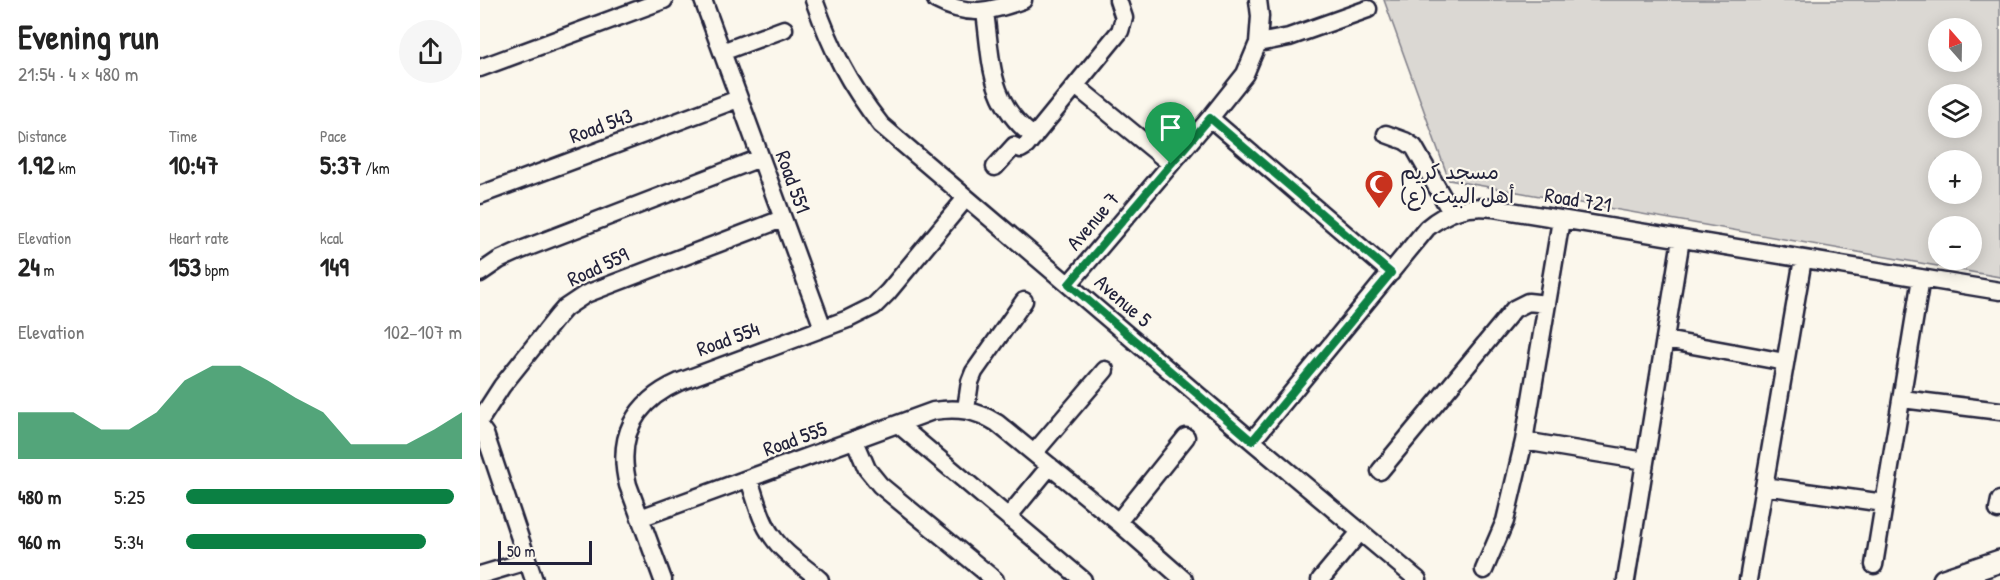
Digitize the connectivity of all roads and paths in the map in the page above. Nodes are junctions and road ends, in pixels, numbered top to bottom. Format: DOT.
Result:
graph roads {
  1 [pos="664,0"];
  2 [pos="703,0"];
  3 [pos="814,0"];
  4 [pos="936,0"];
  5 [pos="1023,0"];
  6 [pos="1118,0"];
  7 [pos="1258,0"];
  8 [pos="1368,9"];
  9 [pos="985,12"];
  10 [pos="784,29"];
  11 [pos="1258,43"];
  12 [pos="722,52"];
  13 [pos="480,68"];
  14 [pos="1076,86"];
  15 [pos="738,99"];
  16 [pos="1210,118"];
  17 [pos="1386,134"];
  18 [pos="1034,137"];
  19 [pos="760,158"];
  20 [pos="1171,164"];
  21 [pos="995,167"];
  22 [pos="480,195"];
  23 [pos="966,198"];
  24 [pos="1451,212"];
  25 [pos="782,219"];
  26 [pos="1561,220"];
  27 [pos="1681,239"];
  28 [pos="1803,259"];
  29 [pos="480,273"];
  30 [pos="1391,273"];
  31 [pos="1921,278"];
  32 [pos="1069,284"];
  33 [pos="2000,291"];
  34 [pos="1024,301"];
  35 [pos="1546,303"];
  36 [pos="823,328"];
  37 [pos="1665,340"];
  38 [pos="1785,362"];
  39 [pos="1105,370"];
  40 [pos="1902,399"];
  41 [pos="966,409"];
  42 [pos="2000,411"];
  43 [pos="480,420"];
  44 [pos="899,425"];
  45 [pos="480,427"];
  46 [pos="1186,437"];
  47 [pos="855,441"];
  48 [pos="1252,441"];
  49 [pos="1524,441"];
  50 [pos="1034,453"];
  51 [pos="1645,461"];
  52 [pos="1050,466"];
  53 [pos="1380,471"];
  54 [pos="749,480"];
  55 [pos="1764,486"];
  56 [pos="1884,503"];
  57 [pos="1008,516"];
  58 [pos="640,518"];
  59 [pos="1118,522"];
  60 [pos="1360,532"];
  61 [pos="527,561"];
  62 [pos="2000,561"];
  63 [pos="1874,565"];
  64 [pos="1484,570"];
  65 [pos="480,575"];
  66 [pos="1174,577"];
  67 [pos="534,580"];
  68 [pos="663,580"];
  69 [pos="820,580"];
  70 [pos="995,580"];
  71 [pos="1083,580"];
  72 [pos="1320,580"];
  73 [pos="1418,580"];
  74 [pos="1626,580"];
  75 [pos="1748,580"];
  76 [pos="1944,580"];
  1 -- 13 [label="street"];
  2 -- 12 [label="street, Road 551"];
  3 -- 23 [label="street, Avenue 5"];
  4 -- 9 [label="street"];
  5 -- 9 [label="street"];
  6 -- 14 [label="street"];
  7 -- 11 [label="street, Avenue 7"];
  8 -- 11 [label="street"];
  9 -- 18 [label="street"];
  10 -- 12 [label="street"];
  11 -- 16 [label="street, Avenue 7"];
  12 -- 15 [label="street, Road 551"];
  14 -- 18 [label="street"];
  14 -- 20 [label="street"];
  15 -- 19 [label="street, Road 551"];
  15 -- 22 [label="street, Road 543"];
  16 -- 20 [label="street, Avenue 7"];
  16 -- 30 [label="street"];
  17 -- 24 [label="street"];
  18 -- 21 [label="street"];
  19 -- 25 [label="street, Road 551"];
  19 -- 29 [label="street"];
  20 -- 32 [label="street, Avenue 7"];
  23 -- 32 [label="street, Avenue 5"];
  23 -- 36 [label="street, Road 554"];
  24 -- 26 [label="street, Road 721"];
  24 -- 30 [label="street, Road 721"];
  25 -- 36 [label="street, Road 551"];
  25 -- 43 [label="street, Road 559"];
  26 -- 27 [label="street, Road 721"];
  26 -- 35 [label="street"];
  27 -- 28 [label="street, Road 721"];
  27 -- 37 [label="street"];
  28 -- 31 [label="street, Road 721"];
  28 -- 38 [label="street"];
  30 -- 48 [label="street, Road 721"];
  31 -- 33 [label="street, Road 721"];
  31 -- 40 [label="street"];
  32 -- 48 [label="street, Avenue 5"];
  34 -- 41 [label="street"];
  35 -- 49 [label="street"];
  35 -- 53 [label="street"];
  36 -- 58 [label="street, Road 554"];
  37 -- 38 [label="street"];
  37 -- 51 [label="street"];
  38 -- 55 [label="street"];
  39 -- 50 [label="street"];
  40 -- 42 [label="street"];
  40 -- 56 [label="street"];
  41 -- 44 [label="street, Road 555"];
  41 -- 50 [label="street, Road 555"];
  44 -- 47 [label="street, Road 555"];
  44 -- 57 [label="street"];
  45 -- 61 [label="street"];
  46 -- 59 [label="street"];
  47 -- 54 [label="street, Road 555"];
  47 -- 70 [label="street"];
  48 -- 60 [label="street, Avenue 5"];
  49 -- 51 [label="street"];
  49 -- 64 [label="street"];
  50 -- 52 [label="street, Road 555"];
  51 -- 74 [label="street"];
  52 -- 57 [label="street"];
  52 -- 59 [label="street, Road 555"];
  54 -- 58 [label="street, Road 555"];
  54 -- 69 [label="street"];
  55 -- 56 [label="street"];
  55 -- 75 [label="street"];
  56 -- 63 [label="street"];
  57 -- 71 [label="street"];
  58 -- 68 [label="street, Road 554"];
  59 -- 66 [label="street, Road 555"];
  60 -- 72 [label="street"];
  60 -- 73 [label="street, Avenue 5"];
  61 -- 65 [label="street"];
  61 -- 67 [label="street"];
  62 -- 76 [label="main road"];
}
